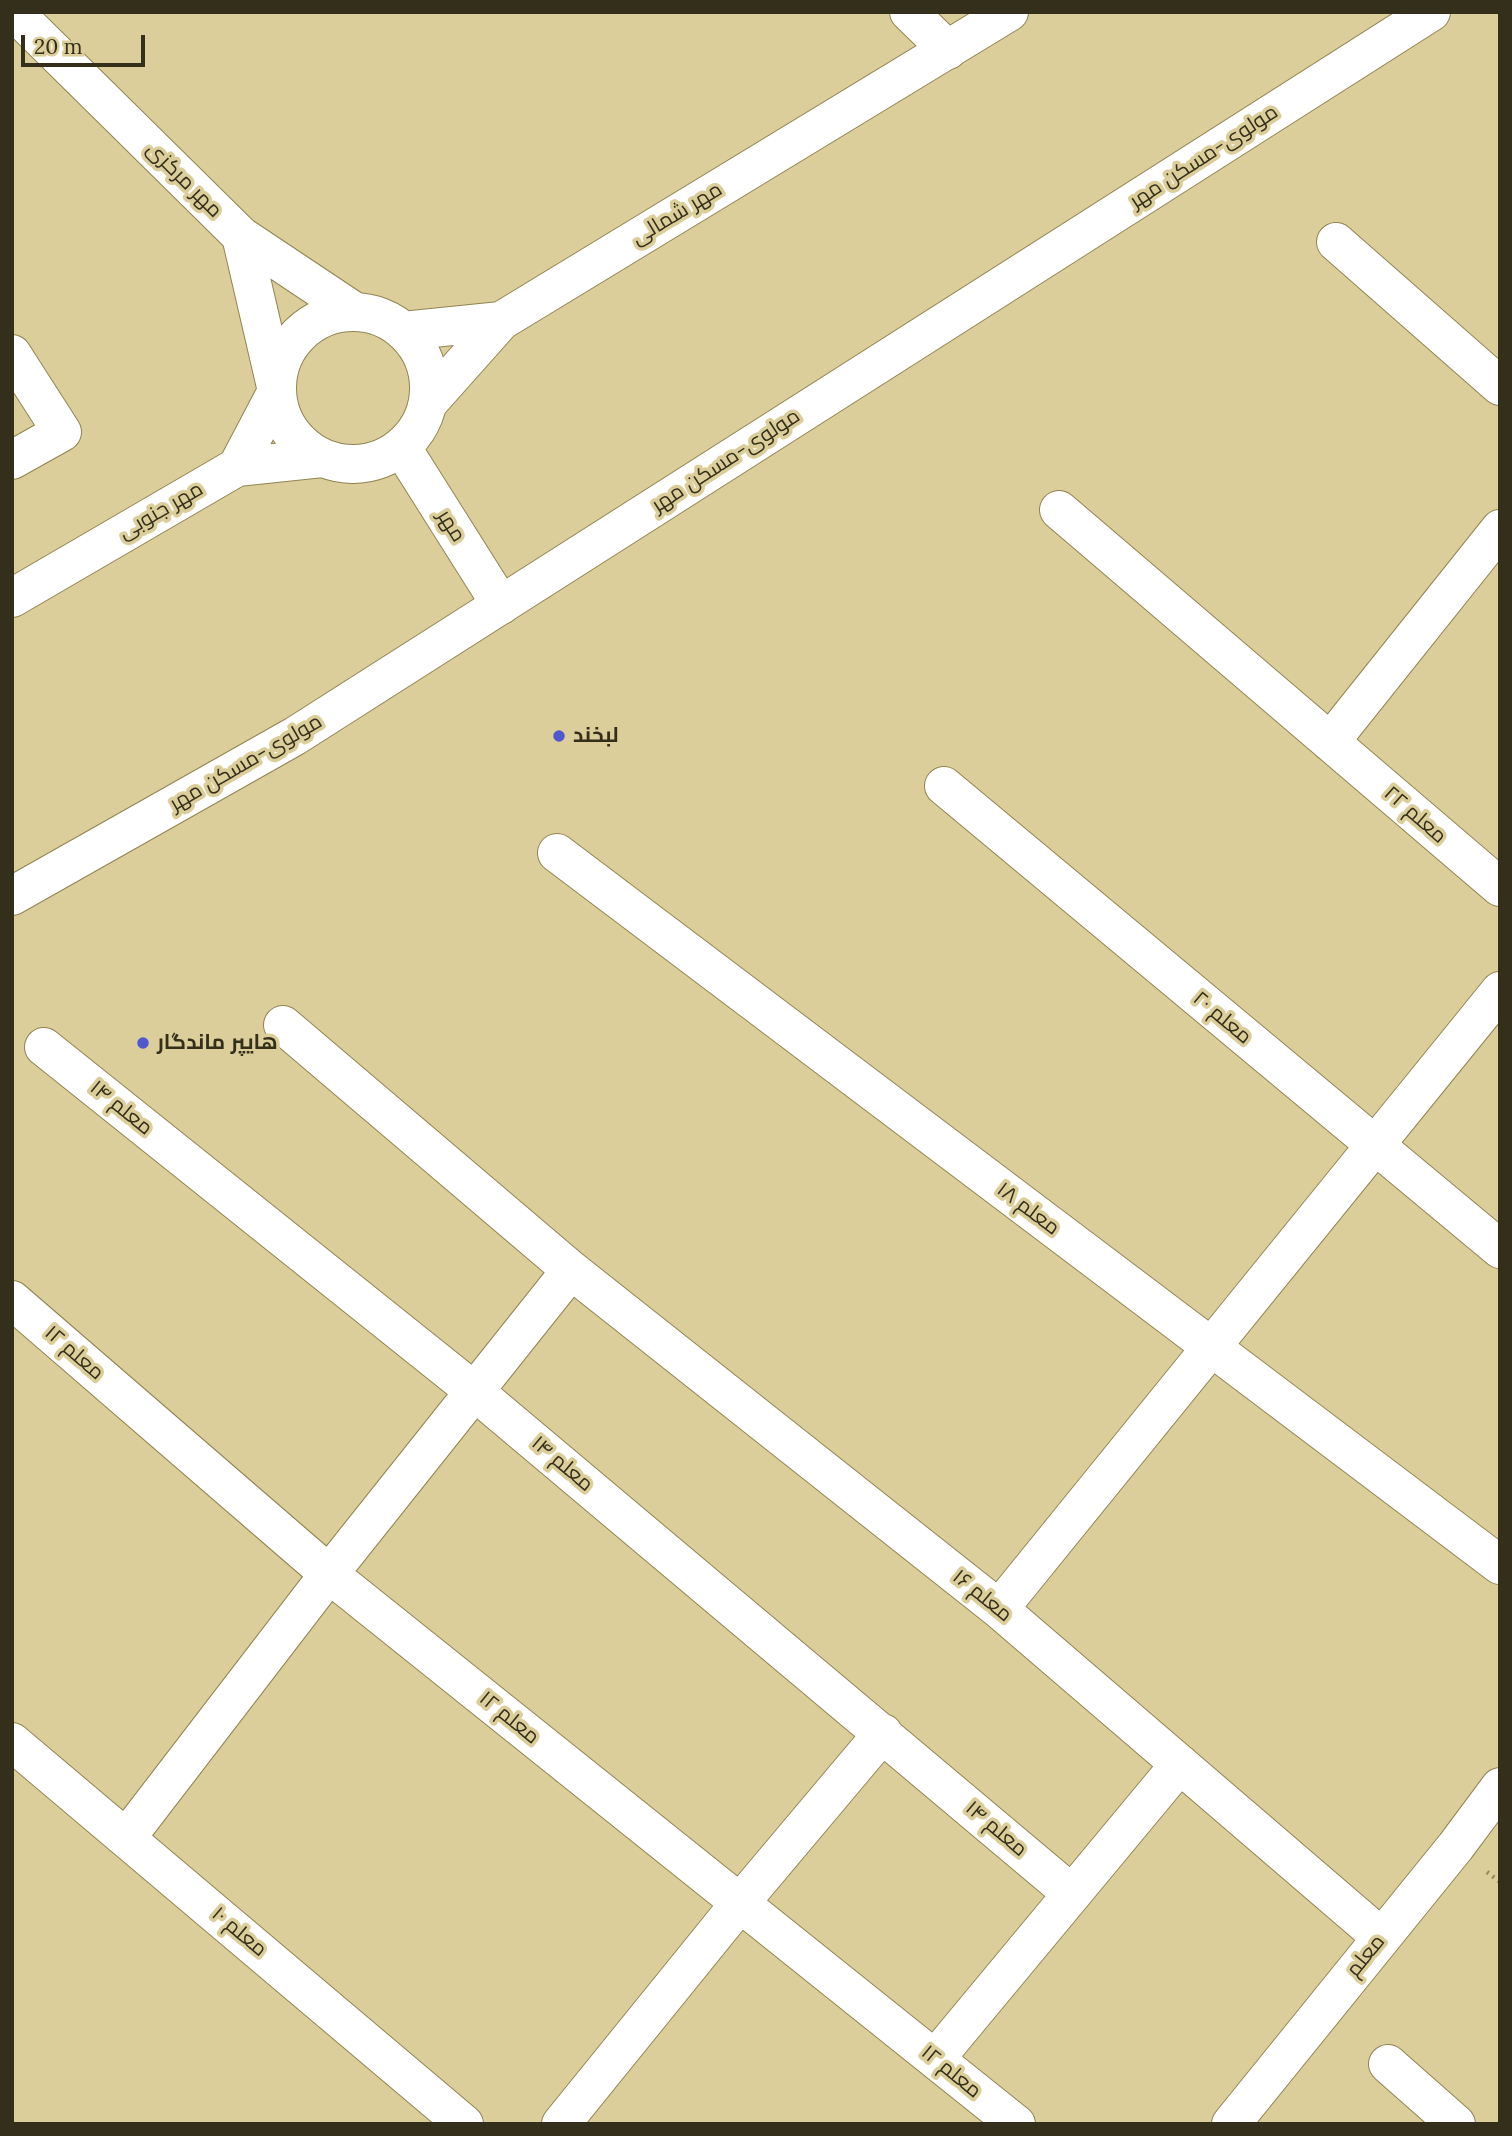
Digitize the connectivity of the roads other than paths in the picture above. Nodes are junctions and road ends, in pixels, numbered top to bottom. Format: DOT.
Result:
graph roads {
  1 [pos="14,12"];
  2 [pos="909,12"];
  3 [pos="1009,12"];
  4 [pos="1431,12"];
  5 [pos="948,50"];
  6 [pos="241,236"];
  7 [pos="1336,242"];
  8 [pos="355,312"];
  9 [pos="501,321"];
  10 [pos="403,331"];
  11 [pos="12,354"];
  12 [pos="1500,386"];
  13 [pos="277,391"];
  14 [pos="428,403"];
  15 [pos="402,448"];
  16 [pos="322,458"];
  17 [pos="12,460"];
  18 [pos="237,467"];
  19 [pos="1059,510"];
  20 [pos="1500,529"];
  21 [pos="12,598"];
  22 [pos="501,605"];
  23 [pos="1330,742"];
  24 [pos="944,786"];
  25 [pos="557,853"];
  26 [pos="1500,887"];
  27 [pos="12,896"];
  28 [pos="1500,991"];
  29 [pos="283,1025"];
  30 [pos="44,1046"];
  31 [pos="1375,1145"];
  32 [pos="1500,1249"];
  33 [pos="571,1270"];
  34 [pos="12,1300"];
  35 [pos="1210,1346"];
  36 [pos="474,1391"];
  37 [pos="1500,1565"];
  38 [pos="330,1574"];
  39 [pos="999,1609"];
  40 [pos="883,1733"];
  41 [pos="12,1742"];
  42 [pos="1180,1764"];
  43 [pos="1500,1787"];
  44 [pos="127,1837"];
  45 [pos="1071,1893"];
  46 [pos="740,1903"];
  47 [pos="1381,1937"];
  48 [pos="935,2059"];
  49 [pos="1388,2064"];
  50 [pos="464,2124"];
  51 [pos="561,2124"];
  52 [pos="1016,2124"];
  53 [pos="1231,2124"];
  54 [pos="1456,2124"];
  1 -- 6 [label="street, مهر مرکزی"];
  2 -- 5 [label="street"];
  3 -- 5 [label="street, مهر شمالی"];
  4 -- 22 [label="street, مولوی-مسکن مهر"];
  5 -- 9 [label="street, مهر شمالی"];
  6 -- 8 [label="street, مهر مرکزی"];
  6 -- 13 [label="street"];
  7 -- 12 [label="street"];
  8 -- 10 [label="street"];
  8 -- 13 [label="street"];
  9 -- 10 [label="street"];
  9 -- 14 [label="street, مهر شمالی"];
  10 -- 14 [label="street"];
  11 -- 17 [label="street"];
  13 -- 16 [label="street"];
  13 -- 18 [label="street"];
  14 -- 15 [label="street"];
  15 -- 16 [label="street"];
  15 -- 22 [label="street, مهر"];
  16 -- 18 [label="street, مهر جنوبی"];
  18 -- 21 [label="street, مهر جنوبی"];
  19 -- 23 [label="street, معلم ۲۲"];
  20 -- 23 [label="street"];
  22 -- 27 [label="street, مولوی-مسکن مهر"];
  23 -- 26 [label="street, معلم ۲۲"];
  24 -- 31 [label="street, معلم ۲۰"];
  25 -- 35 [label="street, معلم ۱۸"];
  28 -- 31 [label="street"];
  29 -- 33 [label="street, معلم ۱۶"];
  30 -- 36 [label="street, معلم ۱۴"];
  31 -- 32 [label="street, معلم ۲۰"];
  31 -- 35 [label="street"];
  33 -- 36 [label="street"];
  33 -- 39 [label="street, معلم ۱۶"];
  34 -- 38 [label="street, معلم ۱۲"];
  35 -- 37 [label="street, معلم ۱۸"];
  35 -- 39 [label="street"];
  36 -- 38 [label="street"];
  36 -- 40 [label="street, معلم ۱۴"];
  38 -- 44 [label="street"];
  38 -- 46 [label="street, معلم ۱۲"];
  39 -- 42 [label="street, معلم ۱۶"];
  40 -- 45 [label="street, معلم ۱۴"];
  40 -- 46 [label="street"];
  41 -- 44 [label="street, معلم ۱۰"];
  42 -- 45 [label="street"];
  42 -- 47 [label="street, معلم ۱۶"];
  43 -- 47 [label="street, معلم"];
  44 -- 50 [label="street, معلم ۱۰"];
  45 -- 48 [label="street"];
  46 -- 48 [label="street, معلم ۱۲"];
  46 -- 51 [label="street"];
  47 -- 53 [label="street, معلم"];
  48 -- 52 [label="street, معلم ۱۲"];
  49 -- 54 [label="street"];
}
